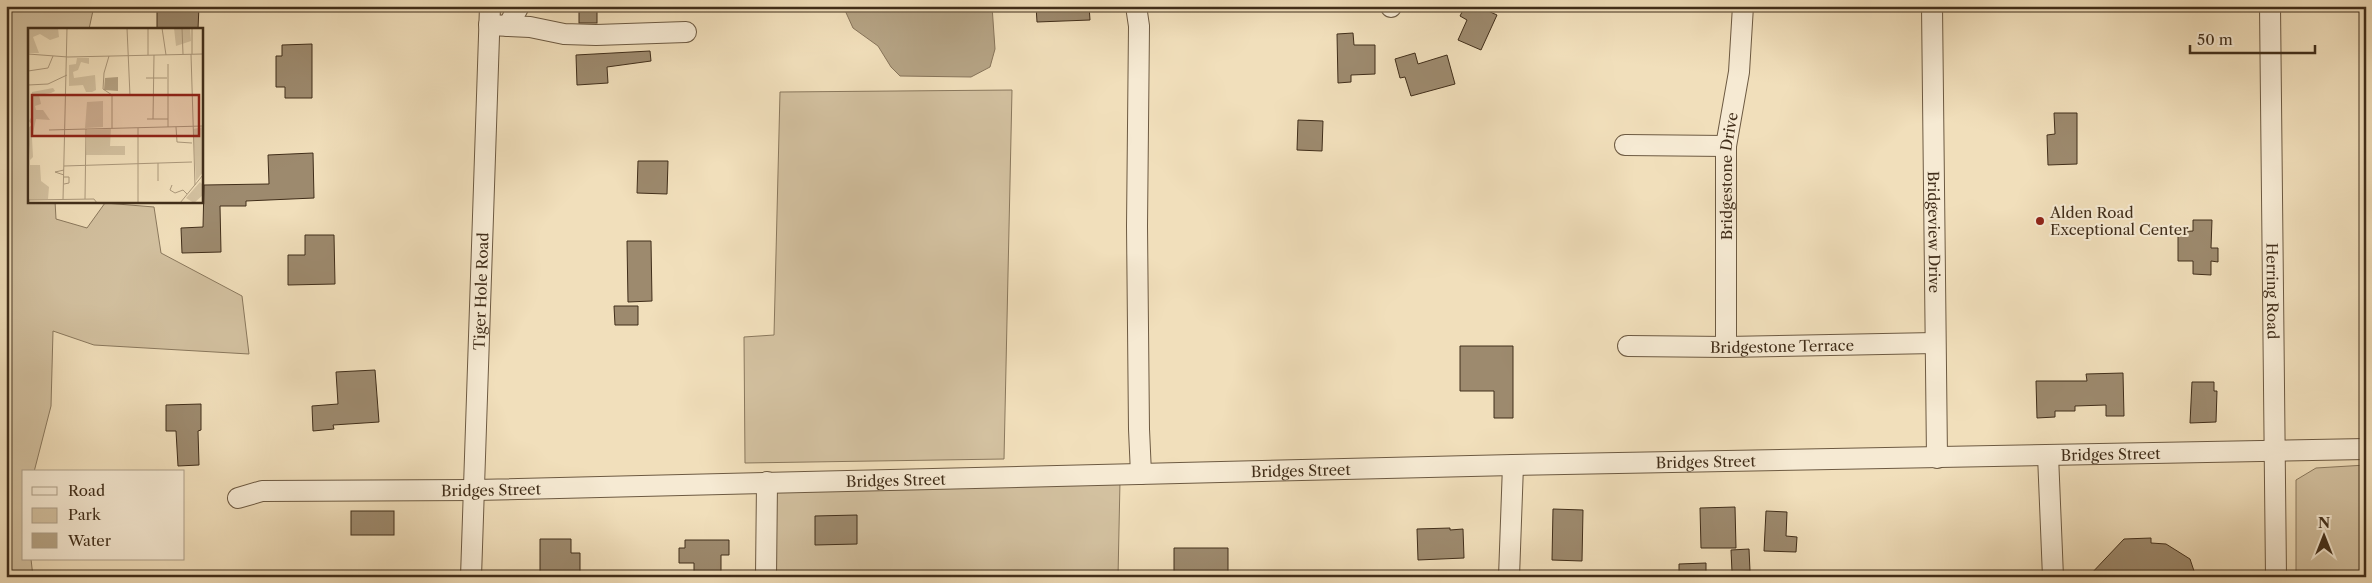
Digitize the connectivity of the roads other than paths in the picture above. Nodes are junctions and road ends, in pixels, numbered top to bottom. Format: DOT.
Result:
graph roads {
  1 [pos="519,6"];
  2 [pos="1136,6"];
  3 [pos="1743,6"];
  4 [pos="1932,6"];
  5 [pos="2270,6"];
  6 [pos="496,19"];
  7 [pos="686,32"];
  8 [pos="1625,144"];
  9 [pos="1726,146"];
  10 [pos="1935,343"];
  11 [pos="1628,346"];
  12 [pos="1726,347"];
  13 [pos="2366,449"];
  14 [pos="2274,451"];
  15 [pos="2048,455"];
  16 [pos="1937,458"];
  17 [pos="1513,465"];
  18 [pos="1141,474"];
  19 [pos="767,482"];
  20 [pos="474,490"];
  21 [pos="238,498"];
  22 [pos="471,577"];
  23 [pos="766,577"];
  24 [pos="1509,577"];
  25 [pos="2053,577"];
  26 [pos="2276,577"];
  1 -- 6 [label="street"];
  2 -- 18 [label="street"];
  3 -- 9 [label="street, Bridgestone Drive"];
  4 -- 10 [label="street, Bridgeview Drive"];
  5 -- 14 [label="street, Herring Road"];
  6 -- 7 [label="street"];
  6 -- 20 [label="street, Tiger Hole Road"];
  8 -- 9 [label="street"];
  9 -- 12 [label="street, Bridgestone Drive"];
  10 -- 12 [label="street, Bridgestone Terrace"];
  10 -- 16 [label="street, Bridgeview Drive"];
  11 -- 12 [label="street, Bridgestone Terrace"];
  13 -- 14 [label="street, Bridges Street"];
  14 -- 15 [label="street, Bridges Street"];
  14 -- 26 [label="street, Herring Road"];
  15 -- 16 [label="street, Bridges Street"];
  15 -- 25 [label="street"];
  16 -- 17 [label="street, Bridges Street"];
  17 -- 18 [label="street, Bridges Street"];
  17 -- 24 [label="street"];
  18 -- 19 [label="street, Bridges Street"];
  19 -- 20 [label="street, Bridges Street"];
  19 -- 23 [label="street"];
  20 -- 21 [label="street, Bridges Street"];
  20 -- 22 [label="street, Tiger Hole Road"];
}
